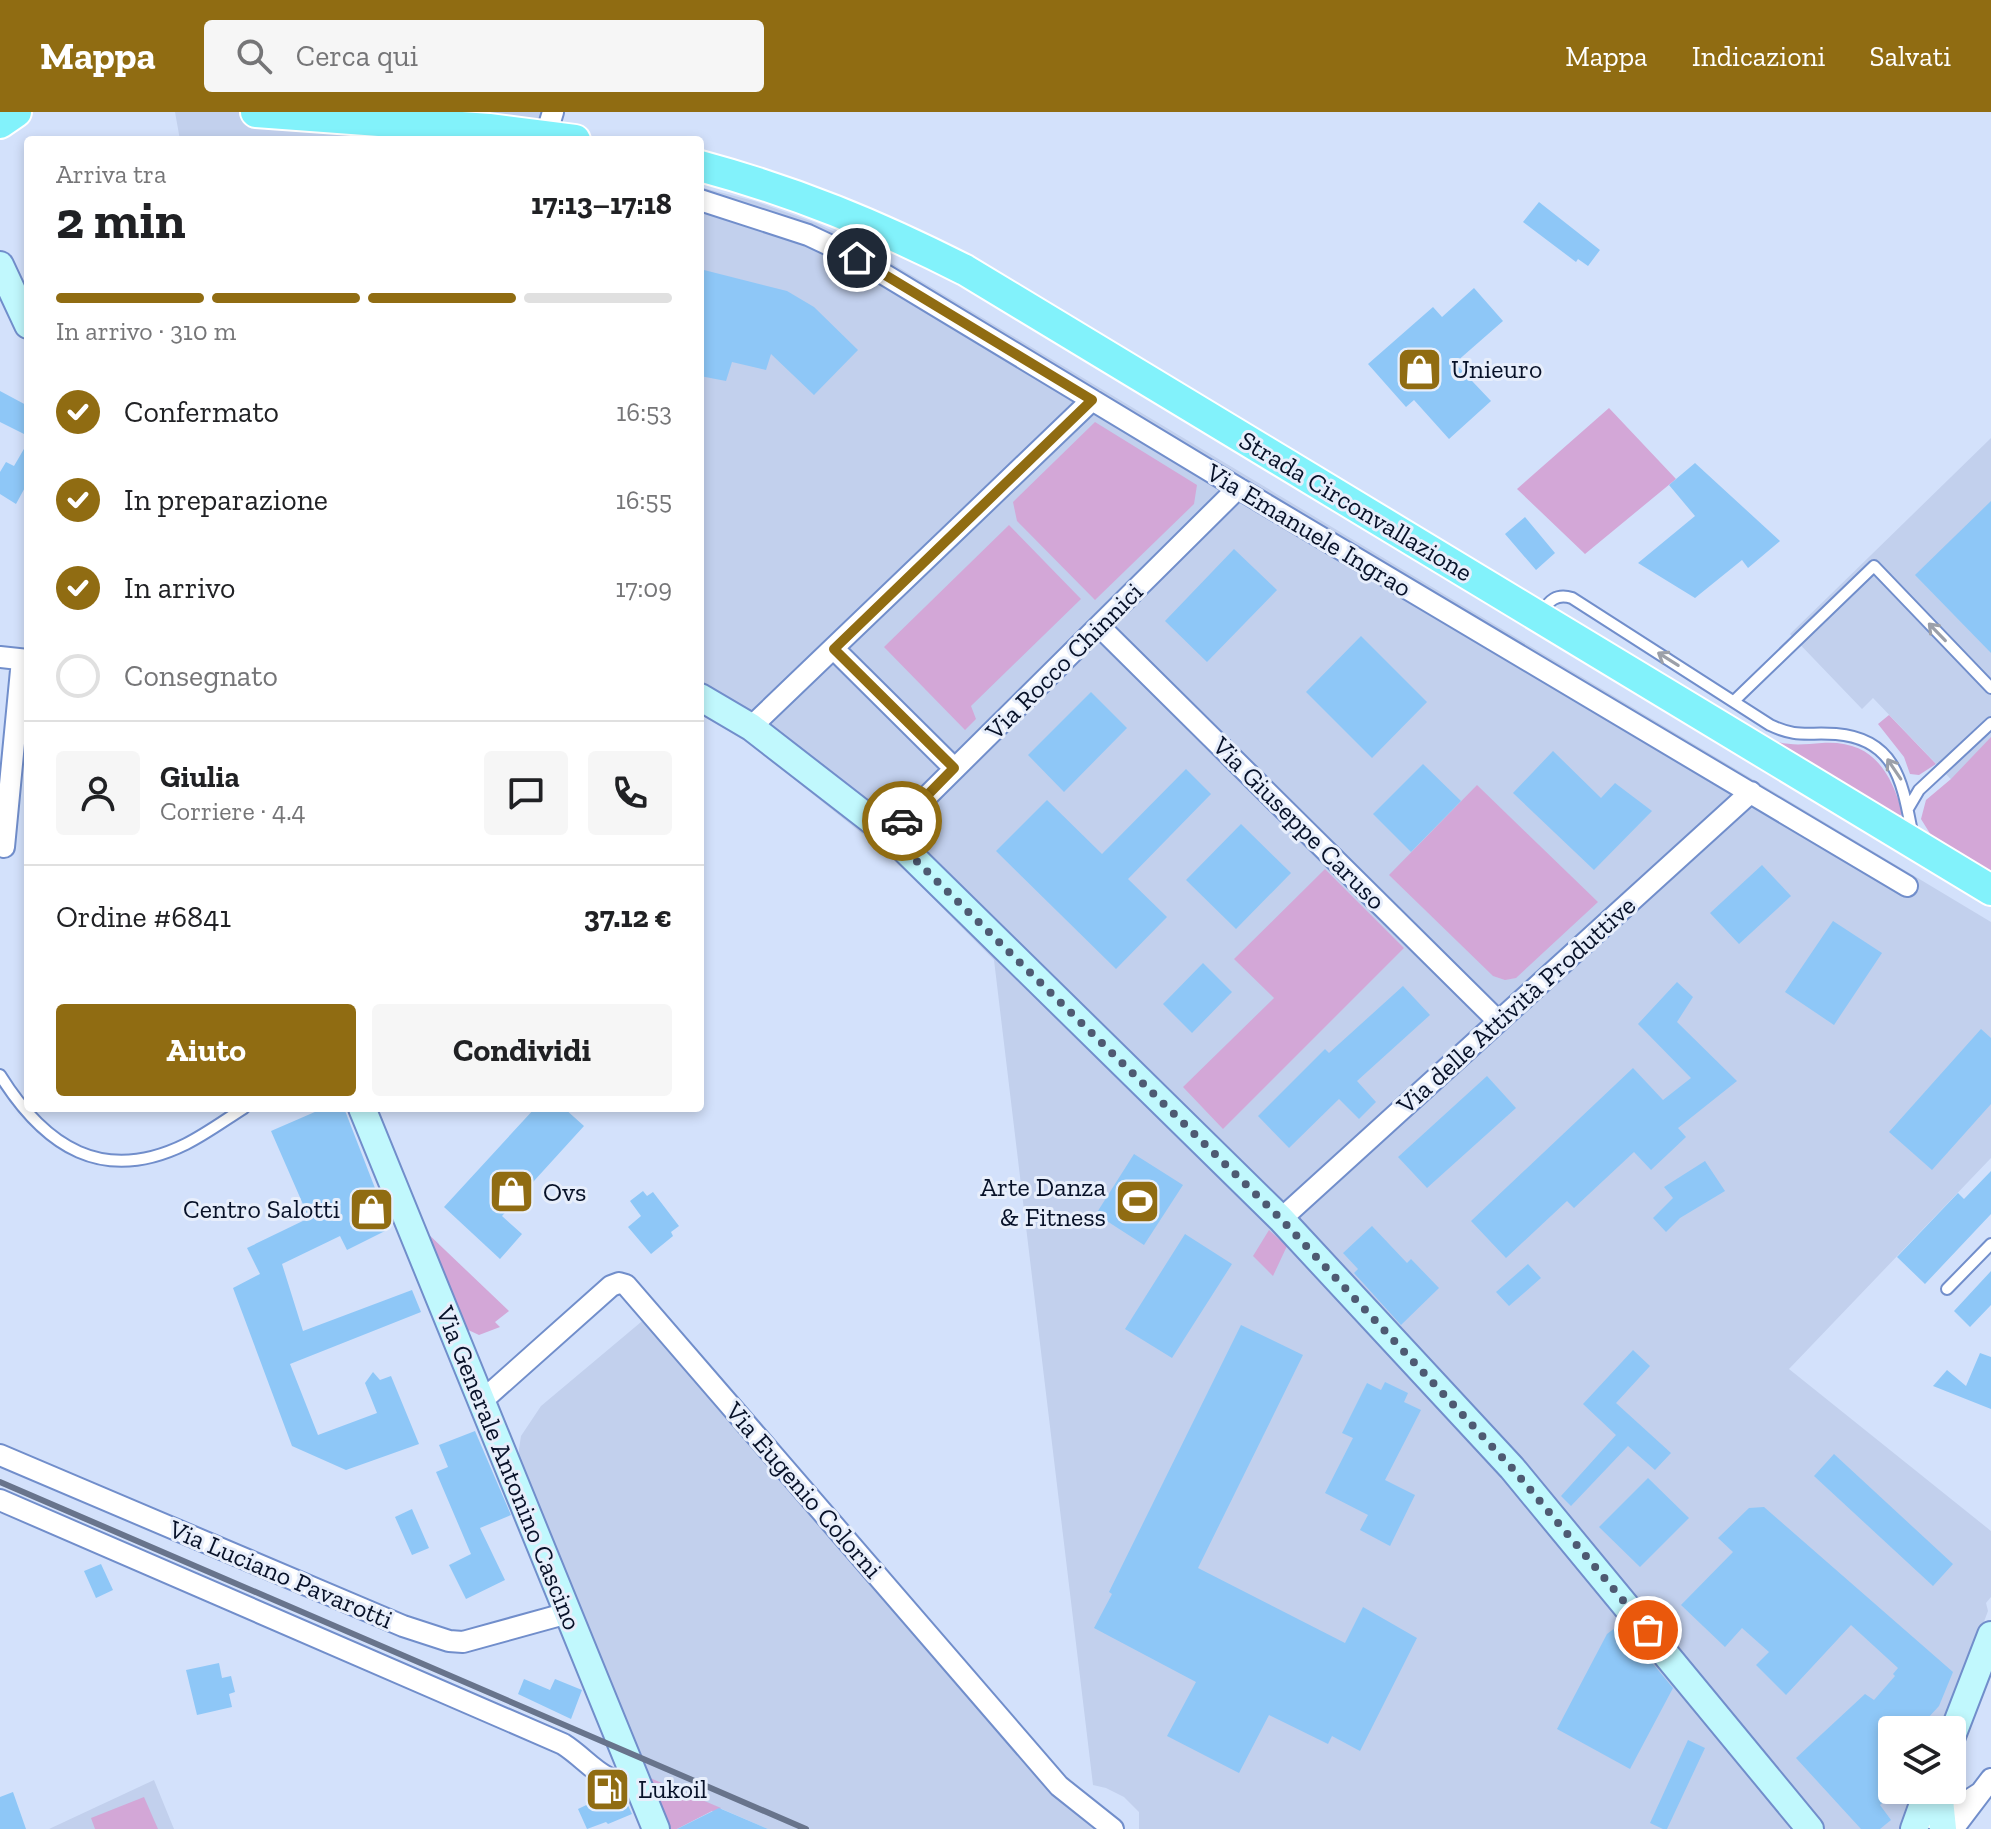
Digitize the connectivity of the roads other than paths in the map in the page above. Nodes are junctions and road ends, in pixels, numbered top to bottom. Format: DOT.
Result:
graph roads {
  1 [pos="16,112"];
  2 [pos="256,112"];
  3 [pos="0,123"];
  4 [pos="558,129"];
  5 [pos="704,167"];
  6 [pos="704,201"];
  7 [pos="0,265"];
  8 [pos="14,302"];
  9 [pos="1092,400"];
  10 [pos="1238,488"];
  11 [pos="1538,617"];
  12 [pos="1099,626"];
  13 [pos="834,649"];
  14 [pos="0,657"];
  15 [pos="24,660"];
  16 [pos="24,669"];
  17 [pos="1991,688"];
  18 [pos="704,699"];
  19 [pos="1734,701"];
  20 [pos="1991,723"];
  21 [pos="751,727"];
  22 [pos="954,768"];
  23 [pos="1751,792"];
  24 [pos="1908,809"];
  25 [pos="889,834"];
  26 [pos="1915,843"];
  27 [pos="4,847"];
  28 [pos="1907,886"];
  29 [pos="1991,890"];
  30 [pos="1498,1021"];
  31 [pos="0,1075"];
  32 [pos="24,1110"];
  33 [pos="26,1112"];
  34 [pos="238,1112"];
  35 [pos="364,1112"];
  36 [pos="1281,1219"];
  37 [pos="1991,1244"];
  38 [pos="1947,1289"];
  39 [pos="483,1400"];
  40 [pos="0,1455"];
  41 [pos="0,1500"];
  42 [pos="568,1613"];
  43 [pos="1991,1635"];
  44 [pos="1960,1716"];
  45 [pos="636,1781"];
  46 [pos="1985,1786"];
  47 [pos="1923,1804"];
  48 [pos="1944,1816"];
  49 [pos="1914,1828"];
  50 [pos="656,1829"];
  51 [pos="1113,1829"];
  52 [pos="1810,1829"];
  1 -- 3 [label="main road"];
  2 -- 4 [label="main road"];
  5 -- 11 [label="main road, Strada Circonvallazione"];
  6 -- 9 [label="street, Via Emanuele Ingrao"];
  7 -- 8 [label="street"];
  9 -- 10 [label="street, Via Emanuele Ingrao"];
  9 -- 13 [label="street"];
  10 -- 12 [label="street, Via Rocco Chinnici"];
  10 -- 23 [label="street, Via Emanuele Ingrao"];
  19 -- 11 [label="lane, one-way"];
  11 -- 26 [label="main road, Strada Circonvallazione"];
  12 -- 22 [label="street, Via Rocco Chinnici"];
  12 -- 30 [label="street, Via Giuseppe Caruso"];
  13 -- 21 [label="street"];
  13 -- 22 [label="street"];
  14 -- 15 [label="street"];
  16 -- 27 [label="street"];
  17 -- 19 [label="lane, one-way"];
  18 -- 21 [label="street"];
  24 -- 19 [label="lane, one-way"];
  20 -- 24 [label="lane"];
  21 -- 25 [label="street"];
  22 -- 25 [label="street, Via Rocco Chinnici"];
  23 -- 28 [label="street, Via Emanuele Ingrao"];
  23 -- 30 [label="street, Via delle Attività Produttive"];
  24 -- 26 [label="lane"];
  25 -- 36 [label="street"];
  26 -- 29 [label="main road, Strada Circonvallazione"];
  30 -- 36 [label="street, Via delle Attività Produttive"];
  31 -- 32 [label="lane"];
  33 -- 34 [label="lane"];
  35 -- 39 [label="street, Via Generale Antonino Cascino"];
  36 -- 52 [label="street"];
  37 -- 38 [label="lane"];
  39 -- 42 [label="street, Via Generale Antonino Cascino"];
  39 -- 51 [label="street, Via Eugenio Colorni"];
  40 -- 42 [label="street, Via Luciano Pavarotti"];
  41 -- 45 [label="street"];
  42 -- 45 [label="street, Via Generale Antonino Cascino"];
  43 -- 44 [label="street"];
  45 -- 50 [label="street, Via Generale Antonino Cascino"];
  46 -- 48 [label="street"];
  47 -- 49 [label="street"];
  48 -- 49 [label="street"];
}
